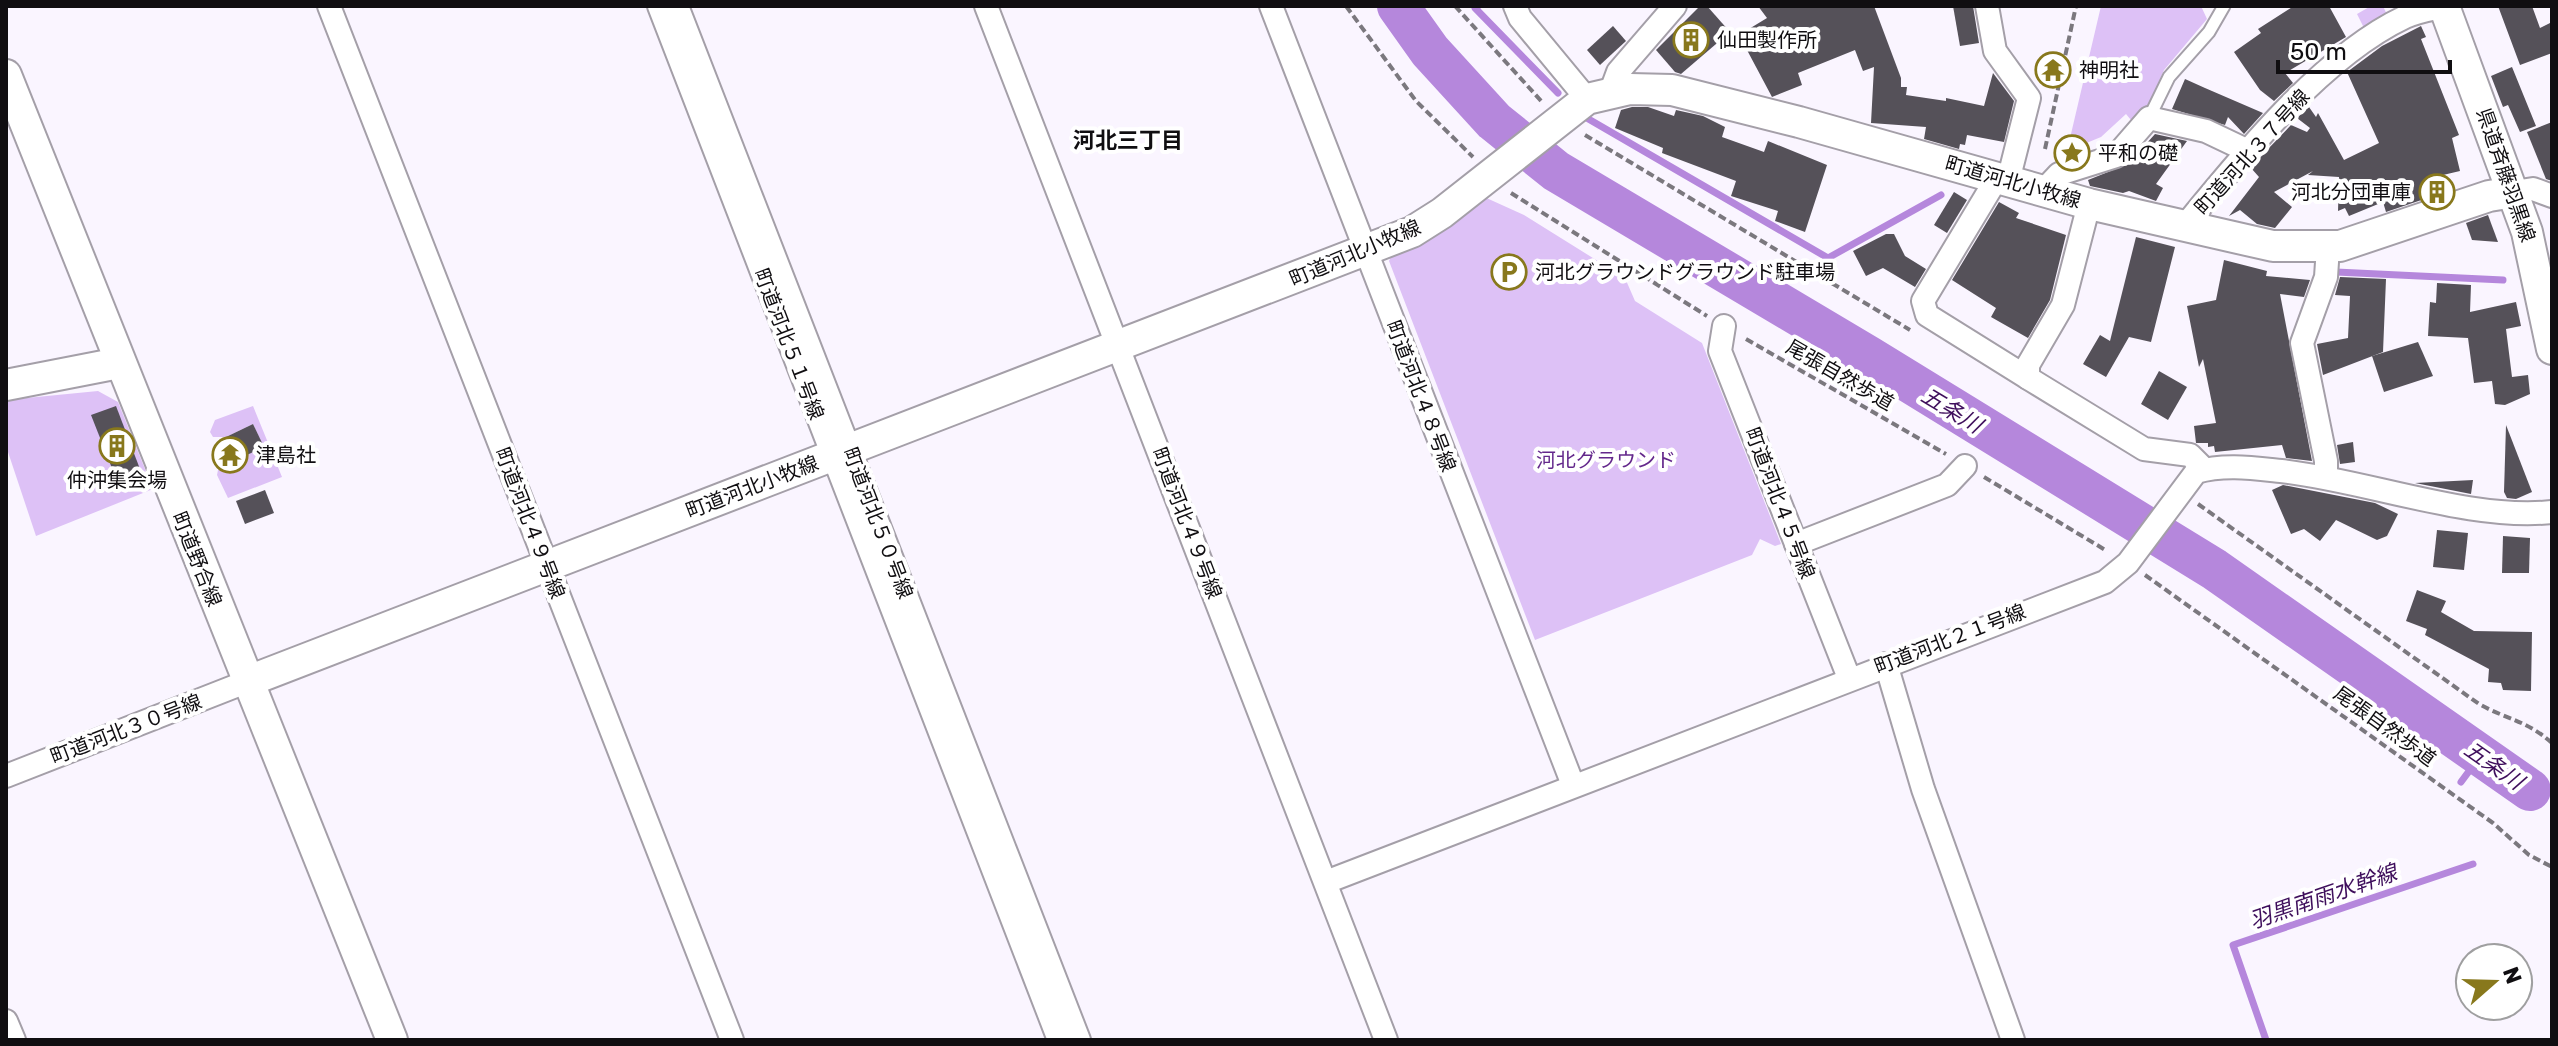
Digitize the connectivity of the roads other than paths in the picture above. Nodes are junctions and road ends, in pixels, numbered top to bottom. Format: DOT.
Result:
graph roads {
  1 [pos="329,6"];
  2 [pos="659,6"];
  3 [pos="677,6"];
  4 [pos="986,6"];
  5 [pos="1271,6"];
  6 [pos="1515,6"];
  7 [pos="1675,6"];
  8 [pos="1987,6"];
  9 [pos="2224,6"];
  10 [pos="2445,6"];
  11 [pos="6,75"];
  12 [pos="1599,95"];
  13 [pos="2149,118"];
  14 [pos="2248,151"];
  15 [pos="2002,179"];
  16 [pos="2043,191"];
  17 [pos="2514,192"];
  18 [pos="2552,196"];
  19 [pos="2089,204"];
  20 [pos="2183,228"];
  21 [pos="2328,247"];
  22 [pos="1365,251"];
  23 [pos="1724,326"];
  24 [pos="1118,346"];
  25 [pos="2552,349"];
  26 [pos="119,363"];
  27 [pos="2028,378"];
  28 [pos="6,385"];
  29 [pos="841,453"];
  30 [pos="1965,466"];
  31 [pos="2204,469"];
  32 [pos="2326,476"];
  33 [pos="2552,512"];
  34 [pos="1796,544"];
  35 [pos="547,566"];
  36 [pos="1886,664"];
  37 [pos="1849,678"];
  38 [pos="246,682"];
  39 [pos="6,776"];
  40 [pos="1573,785"];
  41 [pos="1326,882"];
  42 [pos="6,1021"];
  43 [pos="14,1040"];
  44 [pos="392,1040"];
  45 [pos="732,1040"];
  46 [pos="1059,1040"];
  47 [pos="1079,1040"];
  48 [pos="1386,1040"];
  49 [pos="2013,1040"];
  1 -- 35 [label="street, 町道河北４９号線"];
  2 -- 29 [label="street, 町道河北５１号線"];
  3 -- 29 [label="street, 町道河北５０号線"];
  4 -- 24 [label="street, 町道河北４９号線"];
  5 -- 22 [label="street, 町道河北４８号線"];
  6 -- 12 [label="street"];
  7 -- 12 [label="street"];
  8 -- 15 [label="street"];
  9 -- 13 [label="lane"];
  10 -- 14 [label="street, 町道河北３７号線"];
  10 -- 17 [label="street, 県道斉藤羽黒線"];
  11 -- 26 [label="street, 町道野合線"];
  12 -- 15 [label="street, 町道河北小牧線"];
  12 -- 22 [label="street, 町道河北小牧線"];
  13 -- 14 [label="street"];
  13 -- 16 [label="street"];
  14 -- 20 [label="street, 町道河北３７号線"];
  15 -- 16 [label="street, 町道河北小牧線"];
  15 -- 27 [label="street"];
  16 -- 19 [label="street, 町道河北小牧線"];
  17 -- 18 [label="street"];
  17 -- 21 [label="street, 町道河北小牧線"];
  17 -- 25 [label="street, 県道斉藤羽黒線"];
  19 -- 20 [label="street, 町道河北小牧線"];
  19 -- 27 [label="street"];
  20 -- 21 [label="street, 町道河北小牧線"];
  21 -- 32 [label="street"];
  22 -- 24 [label="street, 町道河北小牧線"];
  22 -- 40 [label="street, 町道河北４８号線"];
  23 -- 34 [label="street, 町道河北４５号線"];
  24 -- 29 [label="street, 町道河北小牧線"];
  24 -- 41 [label="street, 町道河北４９号線"];
  26 -- 28 [label="street"];
  26 -- 38 [label="street, 町道野合線"];
  27 -- 31 [label="street"];
  29 -- 35 [label="street, 町道河北小牧線"];
  29 -- 46 [label="street, 町道河北５１号線"];
  29 -- 47 [label="street, 町道河北５０号線"];
  30 -- 34 [label="street"];
  31 -- 32 [label="street"];
  31 -- 36 [label="street, 町道河北２１号線"];
  32 -- 33 [label="street"];
  34 -- 37 [label="street, 町道河北４５号線"];
  35 -- 38 [label="street, 町道河北小牧線"];
  35 -- 45 [label="street, 町道河北４９号線"];
  36 -- 37 [label="street, 町道河北２１号線"];
  36 -- 49 [label="street"];
  37 -- 40 [label="street, 町道河北２１号線"];
  38 -- 39 [label="street, 町道河北３０号線"];
  38 -- 44 [label="street, 町道野合線"];
  40 -- 41 [label="street, 町道河北２１号線"];
  41 -- 48 [label="street, 町道河北４９号線"];
  42 -- 43 [label="street"];
}
